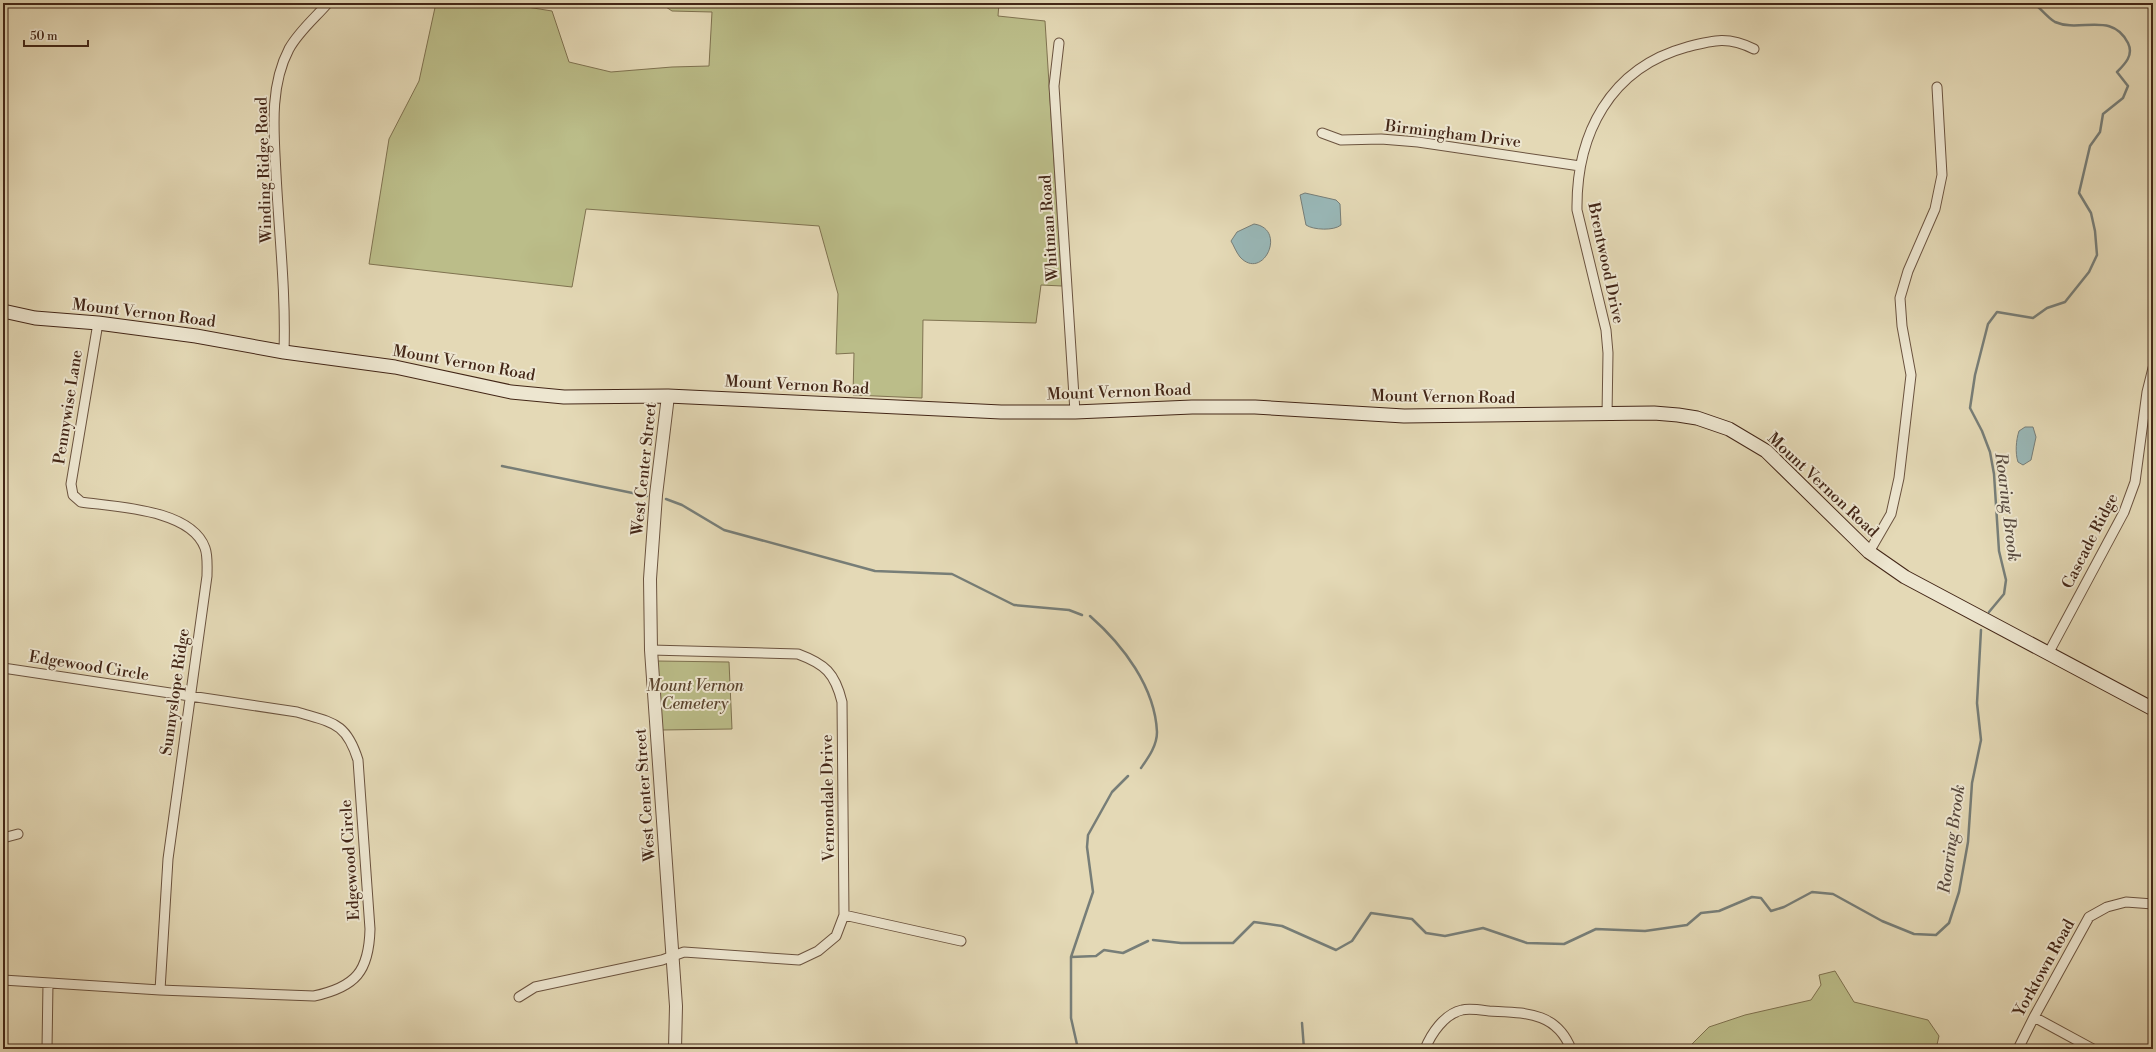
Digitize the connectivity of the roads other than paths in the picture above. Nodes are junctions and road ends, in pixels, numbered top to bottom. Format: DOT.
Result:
graph roads {
  1 [pos="328,3"];
  2 [pos="1059,43"];
  3 [pos="1754,49"];
  4 [pos="1937,87"];
  5 [pos="1322,134"];
  6 [pos="1580,166"];
  7 [pos="3,311"];
  8 [pos="98,323"];
  9 [pos="284,352"];
  10 [pos="2153,368"];
  11 [pos="668,396"];
  12 [pos="1075,412"];
  13 [pos="1607,415"];
  14 [pos="73,495"];
  15 [pos="1870,552"];
  16 [pos="651,650"];
  17 [pos="2049,652"];
  18 [pos="3,668"];
  19 [pos="191,698"];
  20 [pos="2153,709"];
  21 [pos="18,834"];
  22 [pos="3,838"];
  23 [pos="2153,904"];
  24 [pos="844,914"];
  25 [pos="960,941"];
  26 [pos="672,956"];
  27 [pos="3,980"];
  28 [pos="48,983"];
  29 [pos="160,990"];
  30 [pos="519,997"];
  31 [pos="2034,1017"];
  32 [pos="47,1049"];
  33 [pos="675,1049"];
  34 [pos="1425,1049"];
  35 [pos="1571,1049"];
  36 [pos="2018,1049"];
  37 [pos="2093,1049"];
  1 -- 9 [label="street, Winding Ridge Road"];
  2 -- 12 [label="street, Whitman Road"];
  3 -- 6 [label="street, Brentwood Drive"];
  4 -- 15 [label="street"];
  5 -- 6 [label="street, Birmingham Drive"];
  6 -- 13 [label="street, Brentwood Drive"];
  7 -- 8 [label="main road, Mount Vernon Road"];
  8 -- 9 [label="main road, Mount Vernon Road"];
  8 -- 14 [label="street, Pennywise Lane"];
  9 -- 11 [label="main road, Mount Vernon Road"];
  10 -- 17 [label="street, Cascade Ridge"];
  11 -- 12 [label="main road, Mount Vernon Road"];
  11 -- 16 [label="street, West Center Street"];
  12 -- 13 [label="main road, Mount Vernon Road"];
  13 -- 15 [label="main road, Mount Vernon Road"];
  14 -- 19 [label="street, Sunnyslope Ridge"];
  15 -- 17 [label="main road, Mount Vernon Road"];
  16 -- 24 [label="street, Vernondale Drive"];
  16 -- 26 [label="street, West Center Street"];
  17 -- 20 [label="main road, Mount Vernon Road"];
  18 -- 19 [label="street, Edgewood Circle"];
  19 -- 29 [label="street, Sunnyslope Ridge"];
  19 -- 29 [label="street, Edgewood Circle"];
  21 -- 22 [label="street"];
  23 -- 31 [label="street, Yorktown Road"];
  24 -- 25 [label="street"];
  24 -- 26 [label="street, Vernondale Drive"];
  26 -- 30 [label="street, Vernondale Drive"];
  26 -- 33 [label="street, West Center Street"];
  27 -- 28 [label="street, Edgewood Circle"];
  28 -- 29 [label="street, Edgewood Circle"];
  28 -- 32 [label="street"];
  31 -- 36 [label="street, Yorktown Road"];
  31 -- 37 [label="street"];
  34 -- 35 [label="street"];
}
